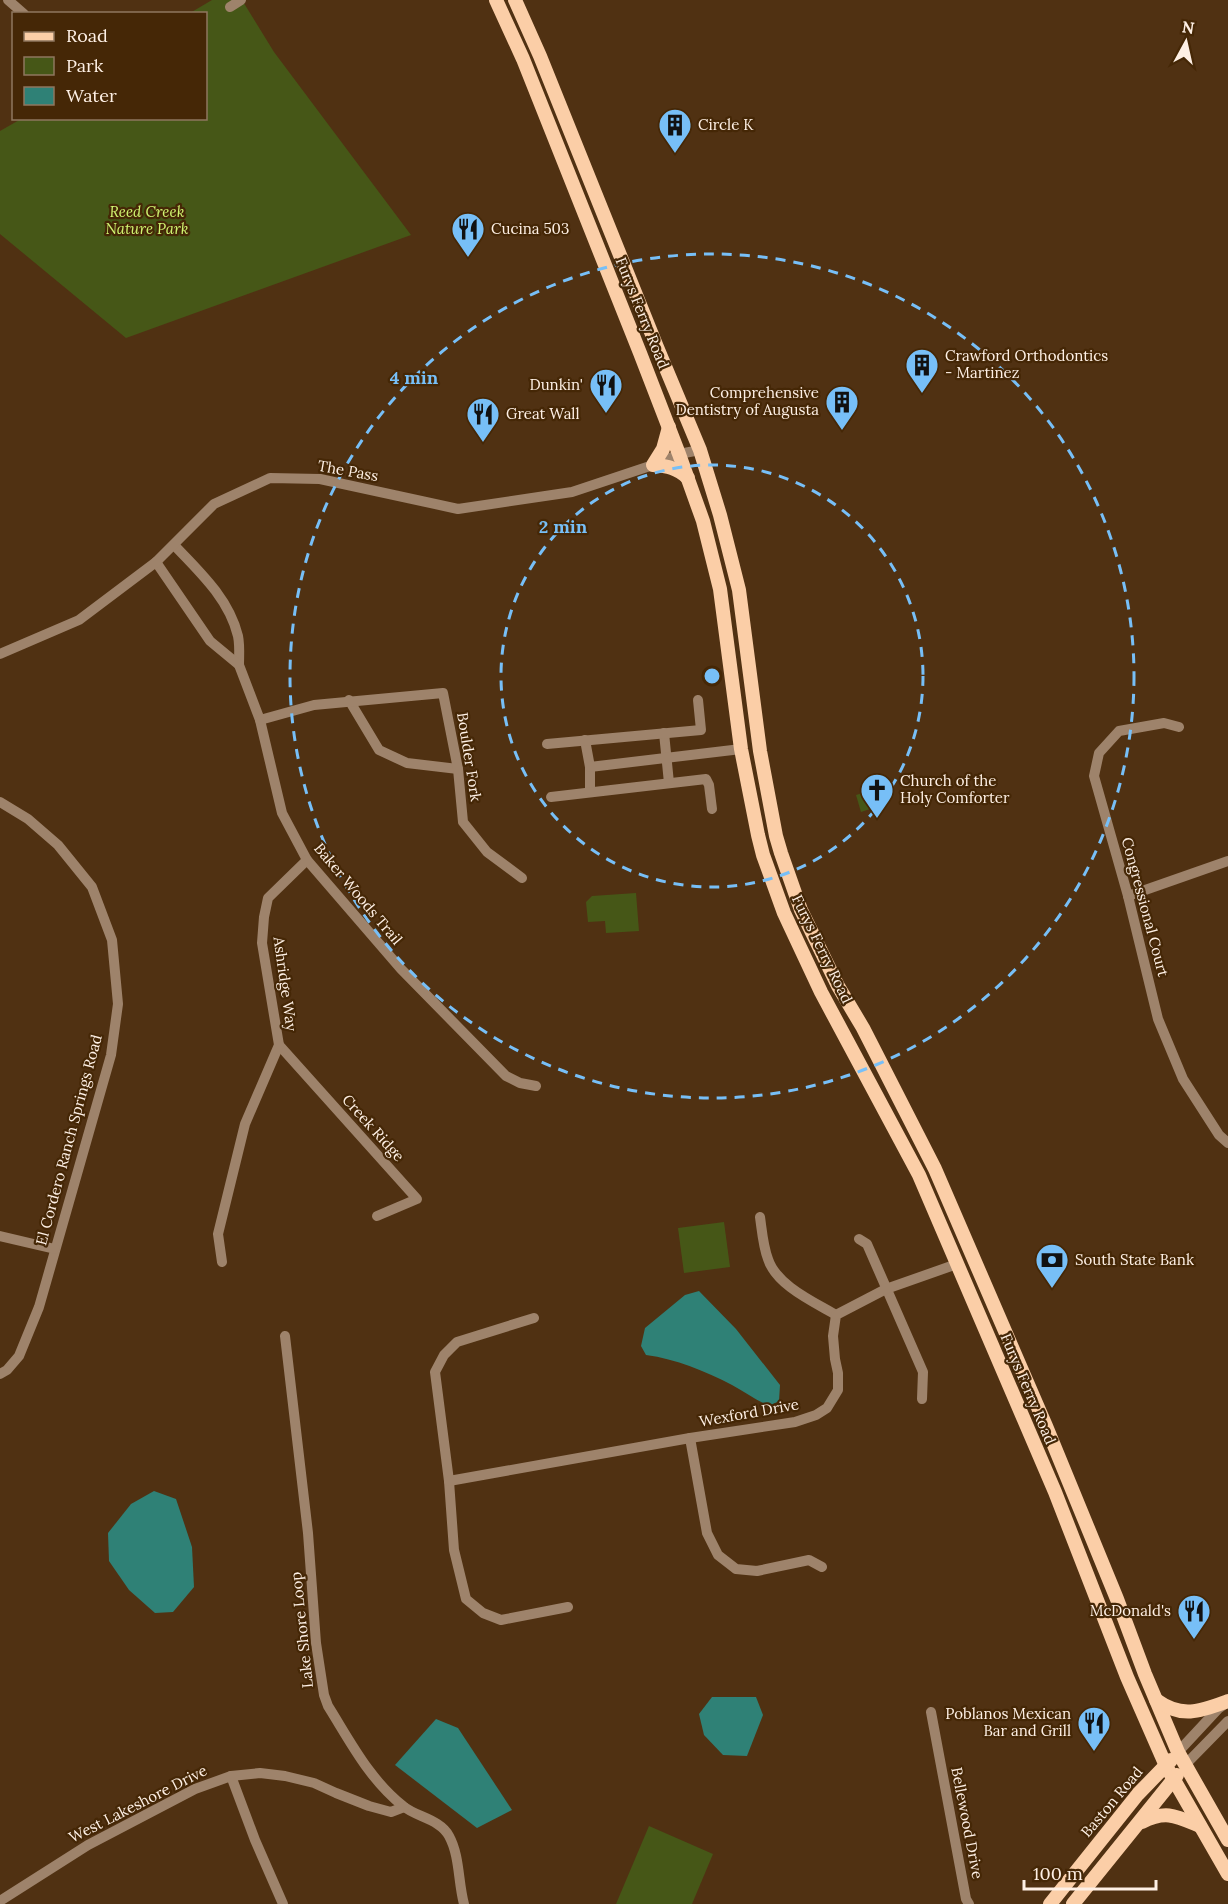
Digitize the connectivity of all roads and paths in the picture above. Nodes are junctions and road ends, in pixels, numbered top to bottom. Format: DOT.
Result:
graph roads {
  1 [pos="8,0"];
  2 [pos="241,0"];
  3 [pos="496,0"];
  4 [pos="515,0"];
  5 [pos="230,7"];
  6 [pos="22,12"];
  7 [pos="586,172"];
  8 [pos="570,178"];
  9 [pos="669,427"];
  10 [pos="700,450"];
  11 [pos="680,453"];
  12 [pos="653,465"];
  13 [pos="688,478"];
  14 [pos="174,545"];
  15 [pos="156,562"];
  16 [pos="0,654"];
  17 [pos="239,665"];
  18 [pos="349,700"];
  19 [pos="698,700"];
  20 [pos="260,720"];
  21 [pos="1179,727"];
  22 [pos="664,733"];
  23 [pos="585,740"];
  24 [pos="547,744"];
  25 [pos="741,749"];
  26 [pos="667,758"];
  27 [pos="590,767"];
  28 [pos="458,770"];
  29 [pos="669,783"];
  30 [pos="591,792"];
  31 [pos="551,797"];
  32 [pos="0,802"];
  33 [pos="712,809"];
  34 [pos="307,860"];
  35 [pos="1228,861"];
  36 [pos="522,878"];
  37 [pos="1128,896"];
  38 [pos="279,1045"];
  39 [pos="536,1086"];
  40 [pos="1228,1143"];
  41 [pos="378,1216"];
  42 [pos="760,1217"];
  43 [pos="0,1236"];
  44 [pos="859,1239"];
  45 [pos="55,1249"];
  46 [pos="222,1262"];
  47 [pos="957,1264"];
  48 [pos="886,1289"];
  49 [pos="836,1315"];
  50 [pos="534,1318"];
  51 [pos="285,1336"];
  52 [pos="0,1374"];
  53 [pos="922,1399"];
  54 [pos="690,1438"];
  55 [pos="449,1481"];
  56 [pos="822,1567"];
  57 [pos="568,1607"];
  58 [pos="1156,1700"];
  59 [pos="1228,1701"];
  60 [pos="931,1712"];
  61 [pos="1228,1721"];
  62 [pos="1178,1752"];
  63 [pos="1185,1765"];
  64 [pos="1166,1766"];
  65 [pos="231,1776"];
  66 [pos="1173,1780"];
  67 [pos="404,1807"];
  68 [pos="1137,1825"];
  69 [pos="1200,1826"];
  70 [pos="1228,1840"];
  71 [pos="1228,1874"];
  72 [pos="0,1901"];
  73 [pos="283,1904"];
  74 [pos="464,1904"];
  75 [pos="969,1904"];
  76 [pos="1050,1904"];
  77 [pos="1073,1904"];
  1 -- 6 [label="street"];
  2 -- 5 [label="street"];
  3 -- 8 [label="main road, Furys Ferry Road"];
  4 -- 7 [label="main road, Furys Ferry Road"];
  7 -- 8 [label="main road"];
  7 -- 10 [label="main road, Furys Ferry Road"];
  8 -- 9 [label="main road, Furys Ferry Road"];
  9 -- 11 [label="main road, Furys Ferry Road"];
  9 -- 12 [label="main road"];
  10 -- 11 [label="street, The Pass"];
  10 -- 58 [label="main road, Furys Ferry Road"];
  11 -- 12 [label="street, The Pass"];
  11 -- 13 [label="main road, Furys Ferry Road"];
  12 -- 13 [label="main road"];
  12 -- 14 [label="street, The Pass"];
  13 -- 25 [label="main road, Furys Ferry Road"];
  14 -- 15 [label="street, The Pass"];
  14 -- 17 [label="street, Baker Woods Trail"];
  15 -- 16 [label="street, The Pass"];
  15 -- 17 [label="street, Baker Woods Trail"];
  17 -- 20 [label="street, Baker Woods Trail"];
  18 -- 20 [label="street, Boulder Fork"];
  18 -- 28 [label="street"];
  18 -- 28 [label="street, Boulder Fork"];
  19 -- 22 [label="street"];
  20 -- 34 [label="street, Baker Woods Trail"];
  21 -- 37 [label="street, Congressional Court"];
  22 -- 23 [label="street"];
  22 -- 26 [label="street"];
  23 -- 24 [label="street"];
  23 -- 27 [label="street"];
  25 -- 26 [label="street"];
  25 -- 47 [label="main road, Furys Ferry Road"];
  26 -- 27 [label="street"];
  26 -- 29 [label="street"];
  27 -- 30 [label="street"];
  28 -- 36 [label="street, Boulder Fork"];
  29 -- 30 [label="street"];
  29 -- 33 [label="street"];
  30 -- 31 [label="street"];
  32 -- 45 [label="street, El Cordero Ranch Springs Road"];
  34 -- 38 [label="street, Ashridge Way"];
  34 -- 39 [label="street, Baker Woods Trail"];
  35 -- 37 [label="street"];
  37 -- 40 [label="street, Congressional Court"];
  38 -- 41 [label="street, Creek Ridge"];
  38 -- 46 [label="street, Ashridge Way"];
  42 -- 49 [label="street"];
  43 -- 45 [label="street"];
  44 -- 48 [label="street"];
  45 -- 52 [label="street, El Cordero Ranch Springs Road"];
  47 -- 48 [label="street"];
  47 -- 64 [label="main road, Furys Ferry Road"];
  48 -- 49 [label="street"];
  48 -- 53 [label="street"];
  49 -- 54 [label="street, Wexford Drive"];
  50 -- 55 [label="street"];
  51 -- 67 [label="street, Lake Shore Loop"];
  54 -- 55 [label="street, Wexford Drive"];
  54 -- 56 [label="street"];
  55 -- 57 [label="street"];
  58 -- 59 [label="main road"];
  58 -- 62 [label="main road, Furys Ferry Road"];
  59 -- 62 [label="street"];
  60 -- 75 [label="street, Bellewood Drive"];
  61 -- 63 [label="street"];
  62 -- 63 [label="main road, Furys Ferry Road"];
  62 -- 64 [label="main road, Baston Road"];
  63 -- 66 [label="main road"];
  63 -- 70 [label="main road, Furys Ferry Road"];
  64 -- 66 [label="main road, Furys Ferry Road"];
  64 -- 76 [label="main road, Baston Road"];
  65 -- 67 [label="street, West Lakeshore Drive"];
  65 -- 72 [label="street, West Lakeshore Drive"];
  65 -- 73 [label="street"];
  66 -- 68 [label="main road"];
  66 -- 69 [label="main road, Furys Ferry Road"];
  67 -- 74 [label="street, Lake Shore Loop"];
  68 -- 69 [label="main road"];
  68 -- 77 [label="main road"];
  69 -- 71 [label="main road, Furys Ferry Road"];
}
